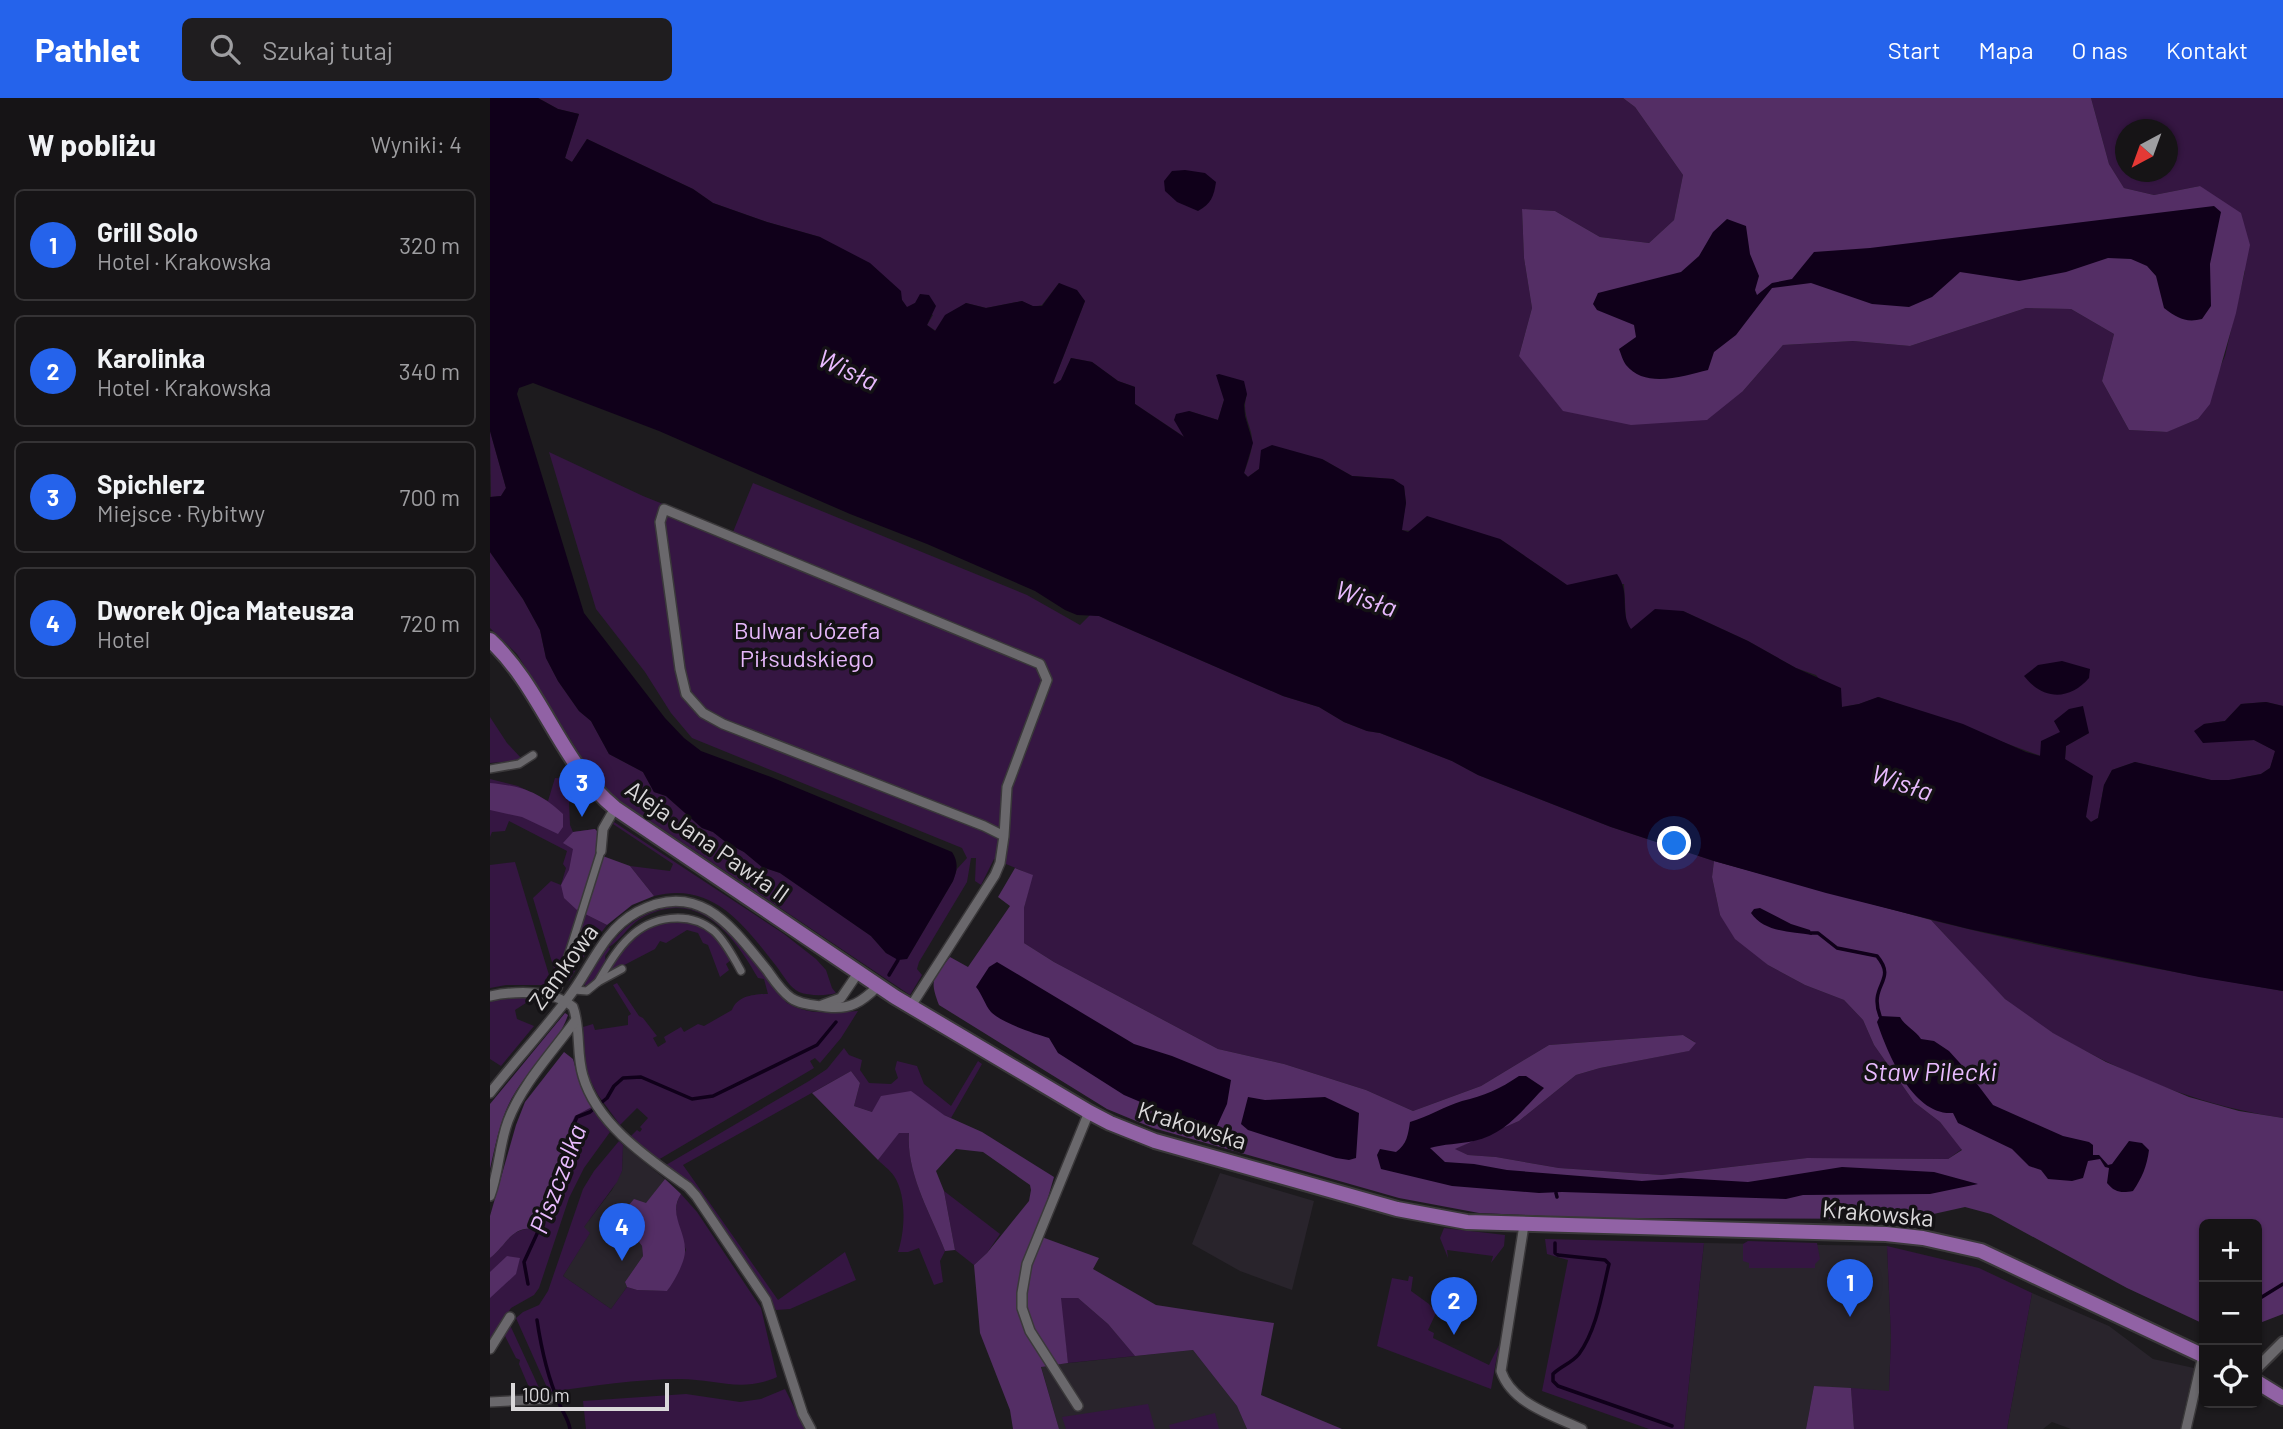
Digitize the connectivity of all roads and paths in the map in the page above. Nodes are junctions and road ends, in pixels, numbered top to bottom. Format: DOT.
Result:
graph roads {
  1 [pos="490,640"];
  2 [pos="533,755"];
  3 [pos="490,769"];
  4 [pos="615,808"];
  5 [pos="1004,836"];
  6 [pos="601,851"];
  7 [pos="622,969"];
  8 [pos="741,971"];
  9 [pos="858,973"];
  10 [pos="598,982"];
  11 [pos="877,986"];
  12 [pos="558,989"];
  13 [pos="574,990"];
  14 [pos="490,996"];
  15 [pos="566,1001"];
  16 [pos="817,1006"];
  17 [pos="911,1006"];
  18 [pos="575,1021"];
  19 [pos="490,1093"];
  20 [pos="1089,1112"];
  21 [pos="490,1196"];
  22 [pos="1524,1225"];
  23 [pos="510,1317"];
  24 [pos="2283,1342"];
  25 [pos="490,1349"];
  26 [pos="2199,1354"];
  27 [pos="2262,1362"];
  28 [pos="2199,1376"];
  29 [pos="2262,1385"];
  30 [pos="2283,1398"];
  31 [pos="549,1399"];
  32 [pos="490,1402"];
  33 [pos="1079,1406"];
  34 [pos="811,1429"];
  35 [pos="1581,1429"];
  36 [pos="2186,1429"];
  1 -- 4 [label="main road, Aleja Jana Pawła II"];
  2 -- 3 [label="street"];
  4 -- 6 [label="street"];
  4 -- 9 [label="main road, Aleja Jana Pawła II"];
  5 -- 5 [label="street"];
  5 -- 17 [label="street"];
  6 -- 12 [label="street"];
  7 -- 10 [label="street"];
  8 -- 10 [label="street"];
  9 -- 11 [label="main road, Aleja Jana Pawła II"];
  9 -- 16 [label="street"];
  10 -- 13 [label="street"];
  11 -- 16 [label="street, Zamkowa"];
  11 -- 17 [label="main road, Krakowska"];
  13 -- 15 [label="street, Zamkowa"];
  13 -- 16 [label="street, Zamkowa"];
  14 -- 15 [label="street"];
  15 -- 18 [label="street"];
  15 -- 19 [label="street, Zamkowa"];
  17 -- 20 [label="main road, Krakowska"];
  18 -- 21 [label="street"];
  18 -- 34 [label="street"];
  20 -- 22 [label="main road, Krakowska"];
  20 -- 33 [label="street"];
  22 -- 26 [label="main road, Krakowska"];
  22 -- 35 [label="street"];
  23 -- 25 [label="street"];
  24 -- 27 [label="street"];
  28 -- 36 [label="street"];
  29 -- 30 [label="main road"];
  31 -- 32 [label="street"];
}
